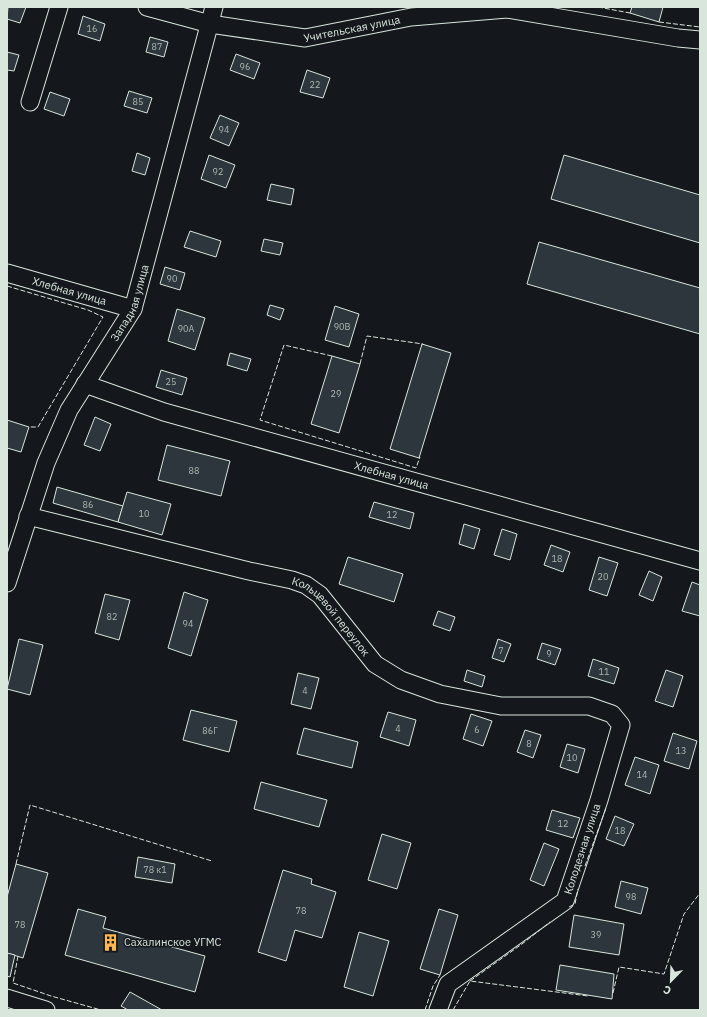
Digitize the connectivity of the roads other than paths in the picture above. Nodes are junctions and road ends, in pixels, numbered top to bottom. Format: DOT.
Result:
graph roads {
  1 [pos="59,7"];
  2 [pos="148,7"];
  3 [pos="214,7"];
  4 [pos="210,24"];
  5 [pos="700,40"];
  6 [pos="30,102"];
  7 [pos="7,273"];
  8 [pos="133,309"];
  9 [pos="85,384"];
  10 [pos="28,516"];
  11 [pos="700,561"];
  12 [pos="7,583"];
  13 [pos="621,725"];
  14 [pos="7,998"];
  15 [pos="46,1010"];
  16 [pos="438,1010"];
  1 -- 6 [label="street"];
  2 -- 4 [label="street, Учительская улица"];
  3 -- 4 [label="street, Западная улица"];
  4 -- 5 [label="street, Учительская улица"];
  4 -- 8 [label="street, Западная улица"];
  7 -- 8 [label="street, Хлебная улица"];
  8 -- 9 [label="street, Западная улица"];
  9 -- 10 [label="street, Западная улица"];
  9 -- 11 [label="street, Хлебная улица"];
  10 -- 12 [label="street, Западная улица"];
  10 -- 13 [label="street, Кольцевой переулок"];
  13 -- 16 [label="street, Колодезная улица"];
  14 -- 15 [label="street"];
}
